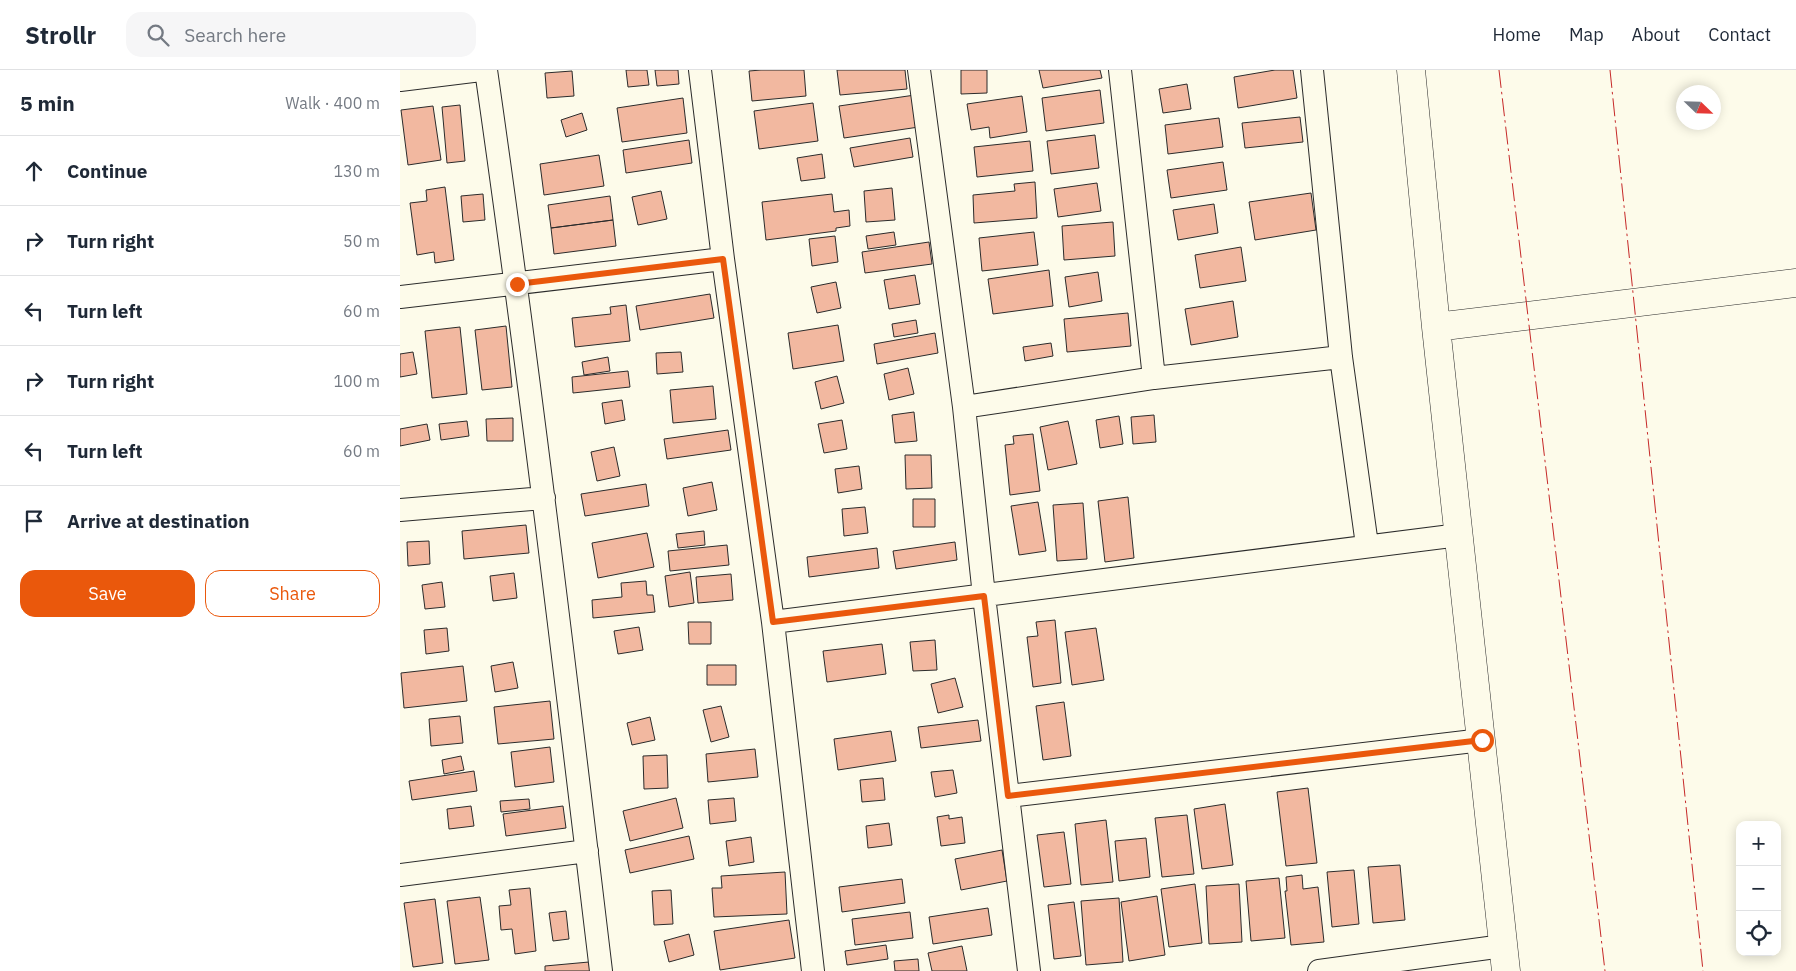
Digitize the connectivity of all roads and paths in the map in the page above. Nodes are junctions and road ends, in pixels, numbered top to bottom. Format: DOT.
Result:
graph roads {
  1 [pos="482,70"];
  2 [pos="486,70"];
  3 [pos="700,70"];
  4 [pos="920,70"];
  5 [pos="1120,70"];
  6 [pos="1312,70"];
  7 [pos="1411,70"];
  8 [pos="400,80"];
  9 [pos="723,259"];
  10 [pos="1796,283"];
  11 [pos="517,284"];
  12 [pos="400,297"];
  13 [pos="1436,327"];
  14 [pos="1341,357"];
  15 [pos="1154,378"];
  16 [pos="964,407"];
  17 [pos="544,498"];
  18 [pos="400,510"];
  19 [pos="1459,535"];
  20 [pos="1367,545"];
  21 [pos="984,596"];
  22 [pos="773,622"];
  23 [pos="1482,740"];
  24 [pos="1008,796"];
  25 [pos="587,851"];
  26 [pos="400,875"];
  27 [pos="1504,959"];
  28 [pos="601,971"];
  29 [pos="812,971"];
  30 [pos="1029,971"];
  31 [pos="1319,971"];
  1 -- 8 [label="street"];
  2 -- 11 [label="street"];
  3 -- 9 [label="street"];
  4 -- 16 [label="street"];
  5 -- 15 [label="street"];
  6 -- 14 [label="street"];
  7 -- 13 [label="street"];
  9 -- 11 [label="street"];
  9 -- 22 [label="street"];
  10 -- 13 [label="street"];
  11 -- 12 [label="street"];
  11 -- 17 [label="street"];
  13 -- 19 [label="street"];
  14 -- 15 [label="street"];
  14 -- 20 [label="street"];
  15 -- 16 [label="street"];
  16 -- 21 [label="street"];
  17 -- 18 [label="street"];
  17 -- 25 [label="street"];
  19 -- 20 [label="street"];
  19 -- 23 [label="street"];
  20 -- 21 [label="street"];
  21 -- 22 [label="street"];
  21 -- 24 [label="street"];
  22 -- 29 [label="street"];
  23 -- 24 [label="street"];
  23 -- 27 [label="street"];
  24 -- 30 [label="street"];
  25 -- 26 [label="street"];
  25 -- 28 [label="street"];
  27 -- 31 [label="street"];
}
